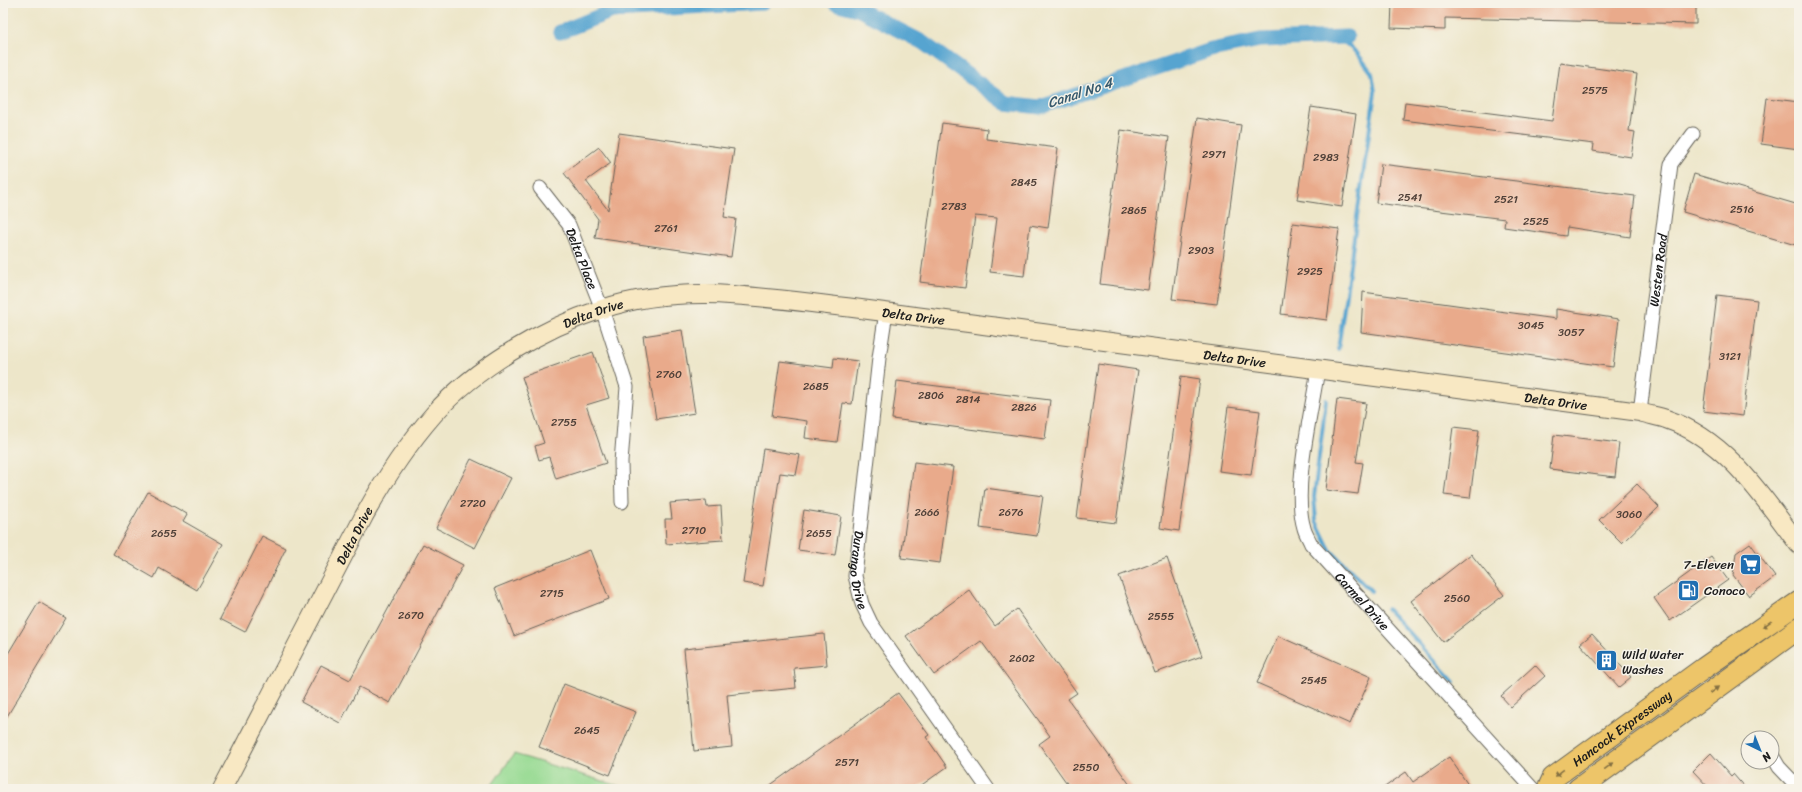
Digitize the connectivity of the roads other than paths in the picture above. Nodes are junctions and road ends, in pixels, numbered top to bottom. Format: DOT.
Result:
graph roads {
  1 [pos="1693,134"];
  2 [pos="540,188"];
  3 [pos="602,309"];
  4 [pos="886,312"];
  5 [pos="1318,369"];
  6 [pos="1640,412"];
  7 [pos="622,502"];
  8 [pos="1799,545"];
  9 [pos="1799,602"];
  10 [pos="1799,628"];
  11 [pos="1780,768"];
  12 [pos="1799,788"];
  13 [pos="222,789"];
  14 [pos="988,789"];
  15 [pos="1533,789"];
  16 [pos="1548,789"];
  17 [pos="1578,789"];
  1 -- 6 [label="street, Westen Road"];
  2 -- 3 [label="street, Delta Place"];
  3 -- 4 [label="main road, Delta Drive"];
  3 -- 7 [label="street, Delta Place"];
  3 -- 13 [label="main road, Delta Drive"];
  4 -- 5 [label="main road, Delta Drive"];
  4 -- 14 [label="street, Durango Drive"];
  5 -- 6 [label="main road, Delta Drive"];
  5 -- 15 [label="street, Carmel Drive"];
  6 -- 8 [label="main road, Delta Drive"];
  9 -- 16 [label="main road, Hancock Expressway, one-way"];
  17 -- 10 [label="main road, Hancock Expressway, one-way"];
  11 -- 12 [label="street"];
}
